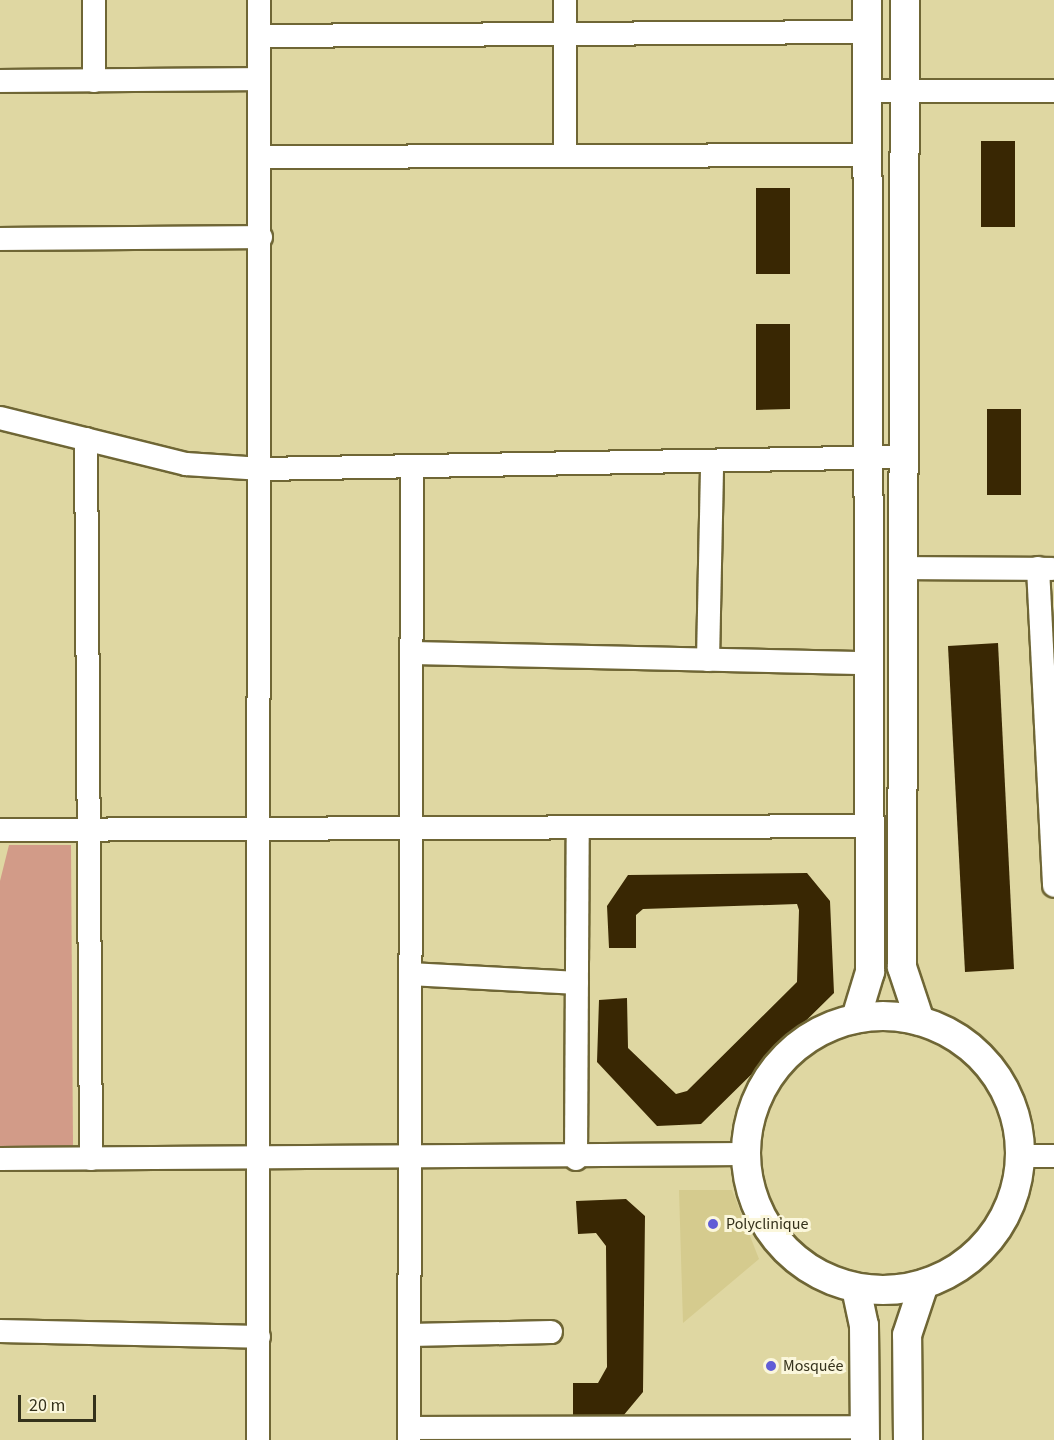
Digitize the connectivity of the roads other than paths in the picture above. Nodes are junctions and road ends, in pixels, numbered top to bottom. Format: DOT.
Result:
graph roads {
  1 [pos="94,0"];
  2 [pos="259,0"];
  3 [pos="565,0"];
  4 [pos="867,0"];
  5 [pos="905,0"];
  6 [pos="867,32"];
  7 [pos="565,34"];
  8 [pos="259,36"];
  9 [pos="259,79"];
  10 [pos="0,81"];
  11 [pos="94,81"];
  12 [pos="867,91"];
  13 [pos="904,91"];
  14 [pos="1054,91"];
  15 [pos="867,155"];
  16 [pos="565,156"];
  17 [pos="260,157"];
  18 [pos="261,237"];
  19 [pos="0,239"];
  20 [pos="0,418"];
  21 [pos="86,439"];
  22 [pos="903,457"];
  23 [pos="868,459"];
  24 [pos="711,462"];
  25 [pos="412,466"];
  26 [pos="262,469"];
  27 [pos="903,568"];
  28 [pos="1046,569"];
  29 [pos="413,653"];
  30 [pos="708,660"];
  31 [pos="869,663"];
  32 [pos="414,824"];
  33 [pos="870,826"];
  34 [pos="578,828"];
  35 [pos="257,829"];
  36 [pos="0,830"];
  37 [pos="88,830"];
  38 [pos="1054,886"];
  39 [pos="411,974"];
  40 [pos="577,983"];
  41 [pos="856,1018"];
  42 [pos="920,1021"];
  43 [pos="745,1154"];
  44 [pos="1021,1155"];
  45 [pos="1054,1156"];
  46 [pos="91,1159"];
  47 [pos="260,1159"];
  48 [pos="410,1159"];
  49 [pos="576,1159"];
  50 [pos="0,1160"];
  51 [pos="924,1284"];
  52 [pos="856,1288"];
  53 [pos="0,1331"];
  54 [pos="551,1332"];
  55 [pos="410,1335"];
  56 [pos="259,1337"];
  57 [pos="865,1433"];
  58 [pos="409,1434"];
  59 [pos="258,1440"];
  60 [pos="908,1440"];
  1 -- 11 [label="street"];
  2 -- 8 [label="street"];
  3 -- 7 [label="street"];
  4 -- 6 [label="street"];
  5 -- 13 [label="street"];
  6 -- 7 [label="street"];
  6 -- 12 [label="street"];
  7 -- 8 [label="street"];
  7 -- 16 [label="street"];
  8 -- 9 [label="street"];
  9 -- 11 [label="street"];
  9 -- 17 [label="street"];
  10 -- 11 [label="street"];
  12 -- 13 [label="street"];
  12 -- 15 [label="street"];
  13 -- 14 [label="street"];
  13 -- 22 [label="street"];
  15 -- 16 [label="street"];
  15 -- 23 [label="street"];
  16 -- 17 [label="street"];
  17 -- 18 [label="street"];
  18 -- 19 [label="street"];
  18 -- 26 [label="street"];
  20 -- 21 [label="street"];
  21 -- 26 [label="street"];
  21 -- 37 [label="street"];
  22 -- 23 [label="street"];
  22 -- 27 [label="street"];
  23 -- 24 [label="street"];
  23 -- 31 [label="street"];
  24 -- 25 [label="street"];
  24 -- 30 [label="street"];
  25 -- 26 [label="street"];
  25 -- 29 [label="street"];
  26 -- 35 [label="street"];
  27 -- 28 [label="street"];
  27 -- 42 [label="street"];
  28 -- 38 [label="street"];
  29 -- 30 [label="street"];
  29 -- 32 [label="street"];
  30 -- 31 [label="street"];
  31 -- 33 [label="street"];
  32 -- 34 [label="street"];
  32 -- 35 [label="street"];
  32 -- 39 [label="street"];
  33 -- 34 [label="street"];
  33 -- 41 [label="street"];
  34 -- 40 [label="street"];
  35 -- 37 [label="street"];
  35 -- 47 [label="street"];
  36 -- 37 [label="street"];
  37 -- 46 [label="street"];
  39 -- 40 [label="street"];
  39 -- 48 [label="street"];
  40 -- 49 [label="street"];
  41 -- 42 [label="street"];
  41 -- 43 [label="street"];
  42 -- 44 [label="street"];
  43 -- 49 [label="street"];
  43 -- 52 [label="street"];
  44 -- 45 [label="street"];
  44 -- 51 [label="street"];
  46 -- 47 [label="street"];
  46 -- 50 [label="street"];
  47 -- 48 [label="street"];
  47 -- 56 [label="street"];
  48 -- 49 [label="street"];
  48 -- 55 [label="street"];
  51 -- 52 [label="street"];
  51 -- 60 [label="street"];
  52 -- 57 [label="street"];
  53 -- 56 [label="street"];
  54 -- 55 [label="street"];
  55 -- 58 [label="street"];
  56 -- 59 [label="street"];
  57 -- 58 [label="street"];
}
